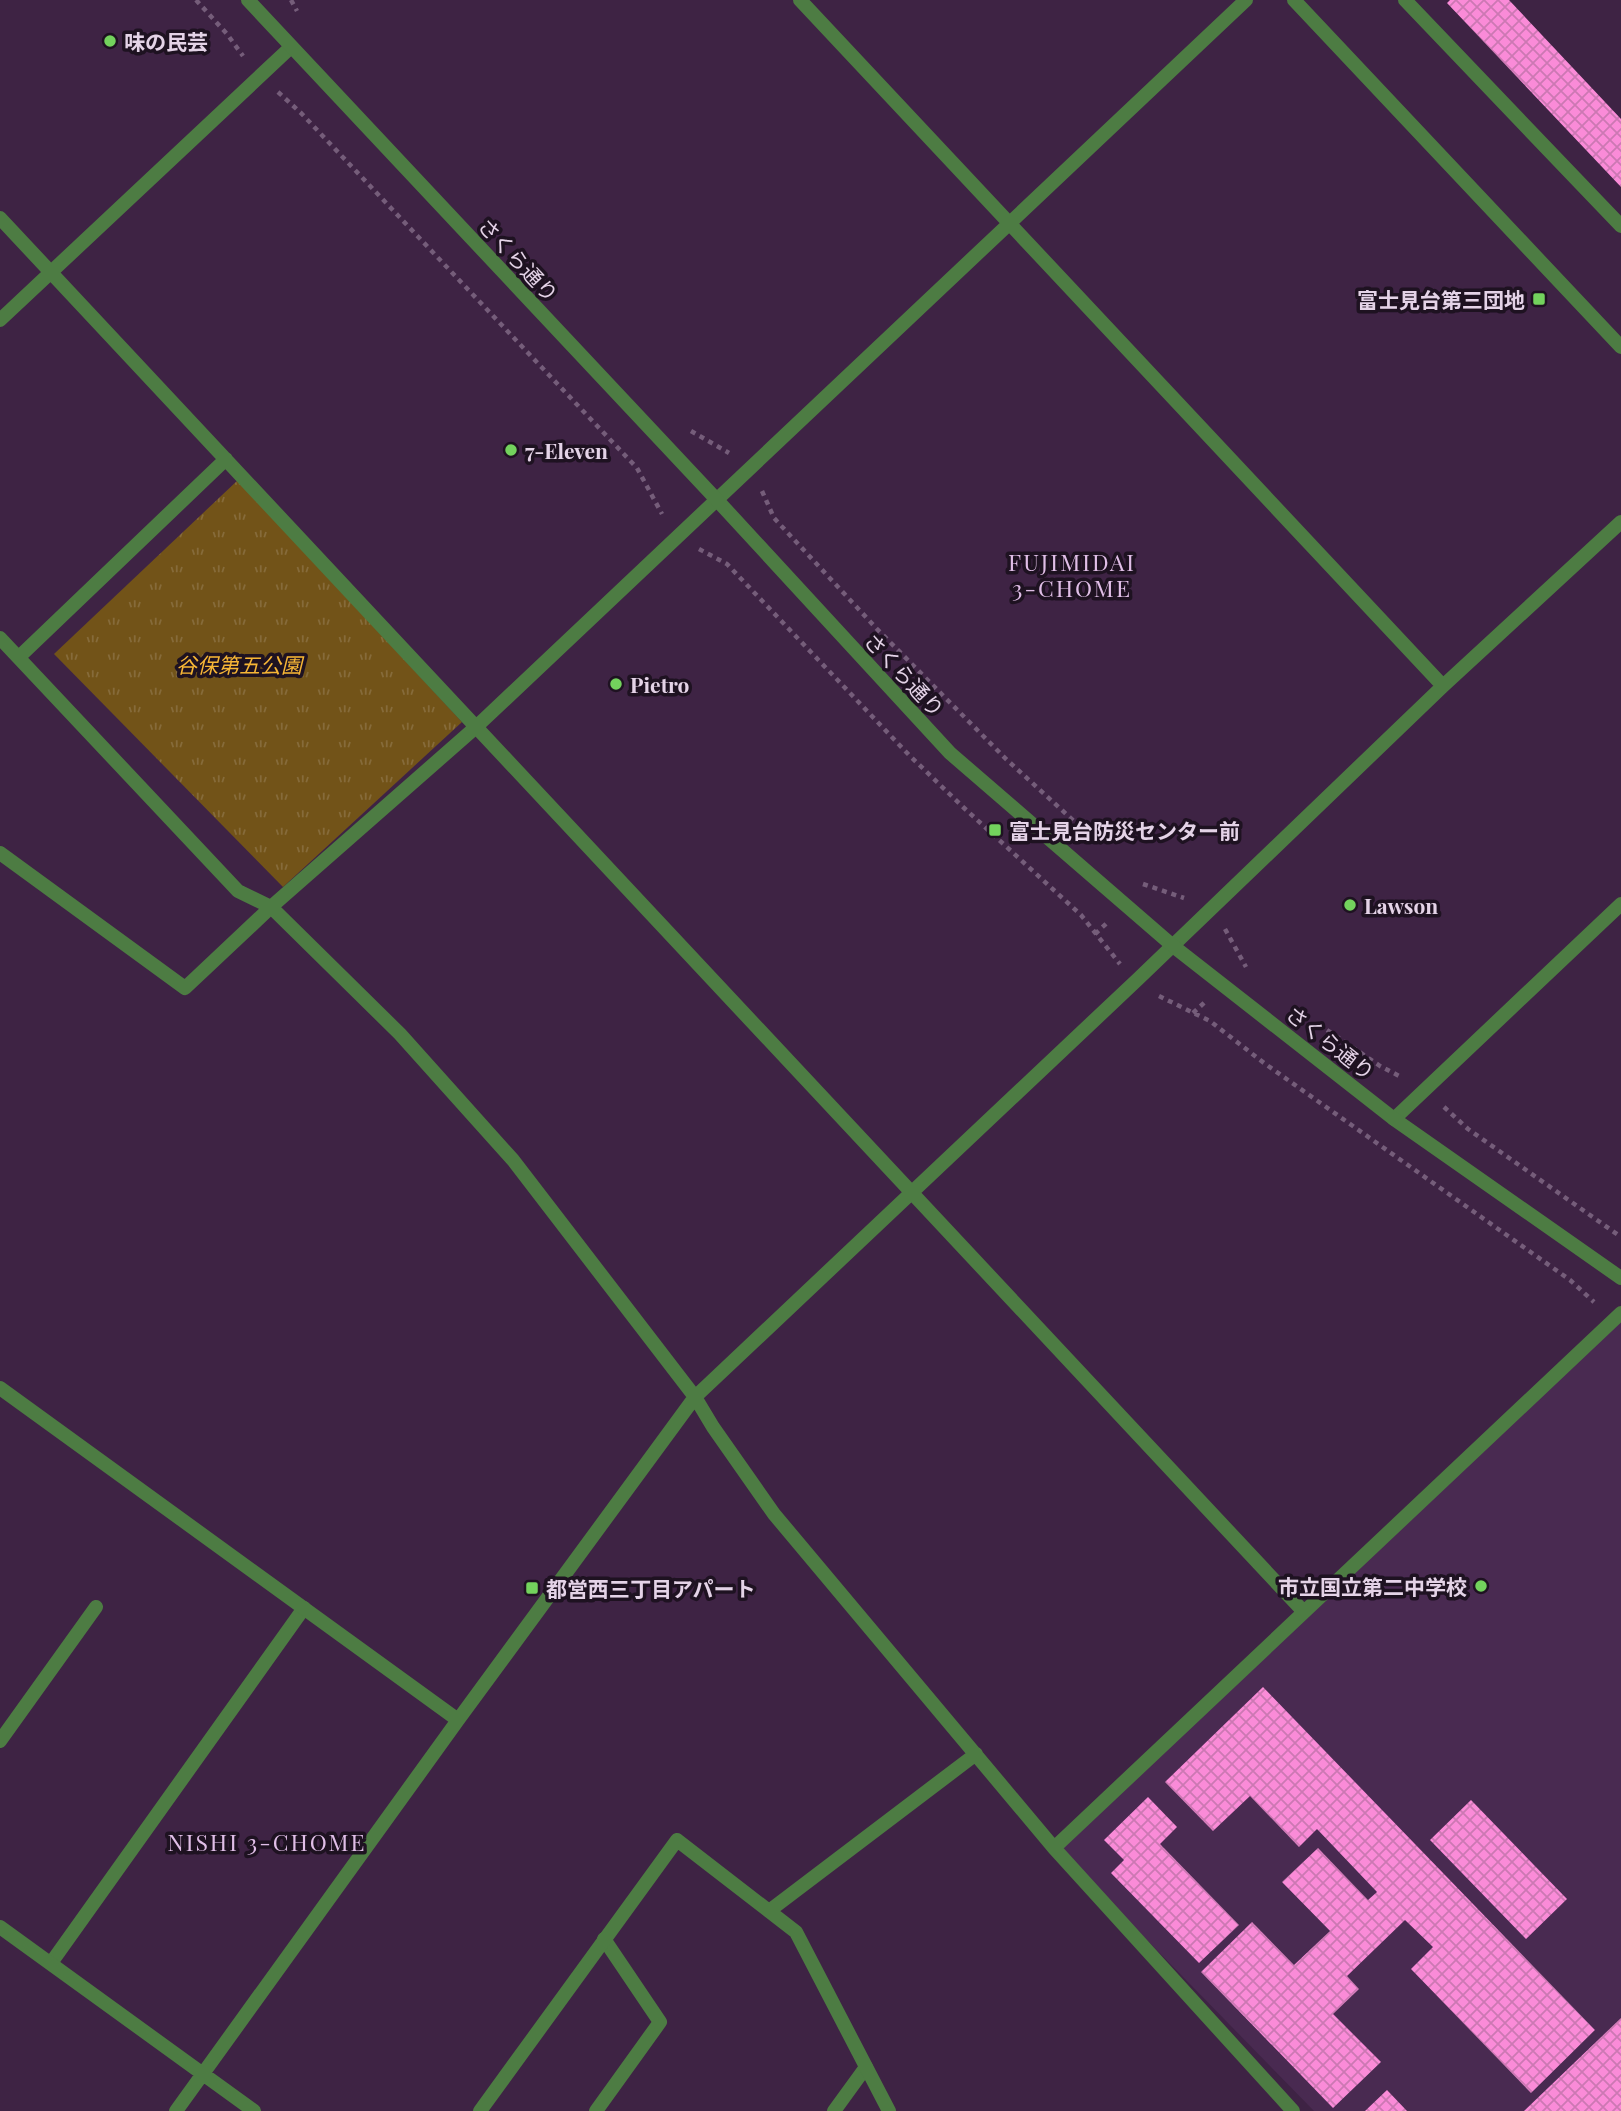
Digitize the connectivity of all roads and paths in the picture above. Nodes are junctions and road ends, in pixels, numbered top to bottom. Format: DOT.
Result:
graph roads {
  1 [pos="195,0"];
  2 [pos="248,0"];
  3 [pos="800,0"];
  4 [pos="1246,0"];
  5 [pos="1294,0"];
  6 [pos="1405,0"];
  7 [pos="291,47"];
  8 [pos="243,57"];
  9 [pos="280,94"];
  10 [pos="0,218"];
  11 [pos="1009,223"];
  12 [pos="1621,226"];
  13 [pos="51,272"];
  14 [pos="0,320"];
  15 [pos="1621,347"];
  16 [pos="701,438"];
  17 [pos="731,454"];
  18 [pos="226,460"];
  19 [pos="759,485"];
  20 [pos="717,500"];
  21 [pos="665,519"];
  22 [pos="1621,522"];
  23 [pos="694,547"];
  24 [pos="0,638"];
  25 [pos="19,657"];
  26 [pos="1443,686"];
  27 [pos="476,727"];
  28 [pos="1093,838"];
  29 [pos="0,853"];
  30 [pos="1133,875"];
  31 [pos="1188,900"];
  32 [pos="1621,904"];
  33 [pos="271,907"];
  34 [pos="1226,931"];
  35 [pos="1173,946"];
  36 [pos="1115,960"];
  37 [pos="1246,968"];
  38 [pos="1157,995"];
  39 [pos="1326,1029"];
  40 [pos="1401,1076"];
  41 [pos="1447,1110"];
  42 [pos="1394,1119"];
  43 [pos="912,1192"];
  44 [pos="1621,1237"];
  45 [pos="1621,1278"];
  46 [pos="1587,1297"];
  47 [pos="1621,1313"];
  48 [pos="0,1388"];
  49 [pos="695,1397"];
  50 [pos="96,1607"];
  51 [pos="304,1608"];
  52 [pos="1304,1612"];
  53 [pos="458,1720"];
  54 [pos="0,1741"];
  55 [pos="976,1754"];
  56 [pos="1055,1848"];
  57 [pos="769,1911"];
  58 [pos="0,1927"];
  59 [pos="604,1939"];
  60 [pos="51,1963"];
  61 [pos="866,2067"];
  62 [pos="203,2074"];
  63 [pos="176,2111"];
  64 [pos="254,2111"];
  65 [pos="480,2111"];
  66 [pos="596,2111"];
  67 [pos="834,2111"];
  68 [pos="889,2111"];
  69 [pos="1293,2111"];
  1 -- 8 [label="path"];
  2 -- 7 [label="street, さくら通り"];
  3 -- 11 [label="street"];
  4 -- 11 [label="street"];
  5 -- 15 [label="street"];
  6 -- 12 [label="street"];
  7 -- 13 [label="street"];
  7 -- 20 [label="street, さくら通り"];
  9 -- 21 [label="path"];
  10 -- 13 [label="street"];
  11 -- 20 [label="street"];
  11 -- 26 [label="street"];
  13 -- 14 [label="street"];
  13 -- 18 [label="street"];
  16 -- 17 [label="path"];
  18 -- 25 [label="street"];
  18 -- 27 [label="street"];
  19 -- 28 [label="path"];
  20 -- 27 [label="street"];
  20 -- 35 [label="street, さくら通り"];
  22 -- 26 [label="street"];
  23 -- 36 [label="path"];
  24 -- 25 [label="street"];
  25 -- 33 [label="street"];
  26 -- 35 [label="street"];
  27 -- 33 [label="street"];
  27 -- 43 [label="street"];
  29 -- 33 [label="street"];
  30 -- 31 [label="path"];
  32 -- 42 [label="street"];
  33 -- 49 [label="street"];
  34 -- 37 [label="path"];
  35 -- 42 [label="street, さくら通り"];
  35 -- 43 [label="street"];
  38 -- 46 [label="path"];
  39 -- 40 [label="path"];
  41 -- 44 [label="path"];
  42 -- 45 [label="street, さくら通り"];
  43 -- 49 [label="street"];
  43 -- 52 [label="street"];
  47 -- 52 [label="street"];
  48 -- 51 [label="street"];
  49 -- 53 [label="street"];
  49 -- 55 [label="street"];
  50 -- 54 [label="street"];
  51 -- 53 [label="street"];
  51 -- 60 [label="street"];
  52 -- 56 [label="street"];
  53 -- 62 [label="street"];
  55 -- 56 [label="street"];
  55 -- 57 [label="street"];
  56 -- 69 [label="street"];
  57 -- 59 [label="street"];
  57 -- 61 [label="street"];
  58 -- 60 [label="street"];
  59 -- 65 [label="street"];
  59 -- 66 [label="street"];
  60 -- 62 [label="street"];
  61 -- 67 [label="street"];
  61 -- 68 [label="street"];
  62 -- 63 [label="street"];
  62 -- 64 [label="street"];
}
